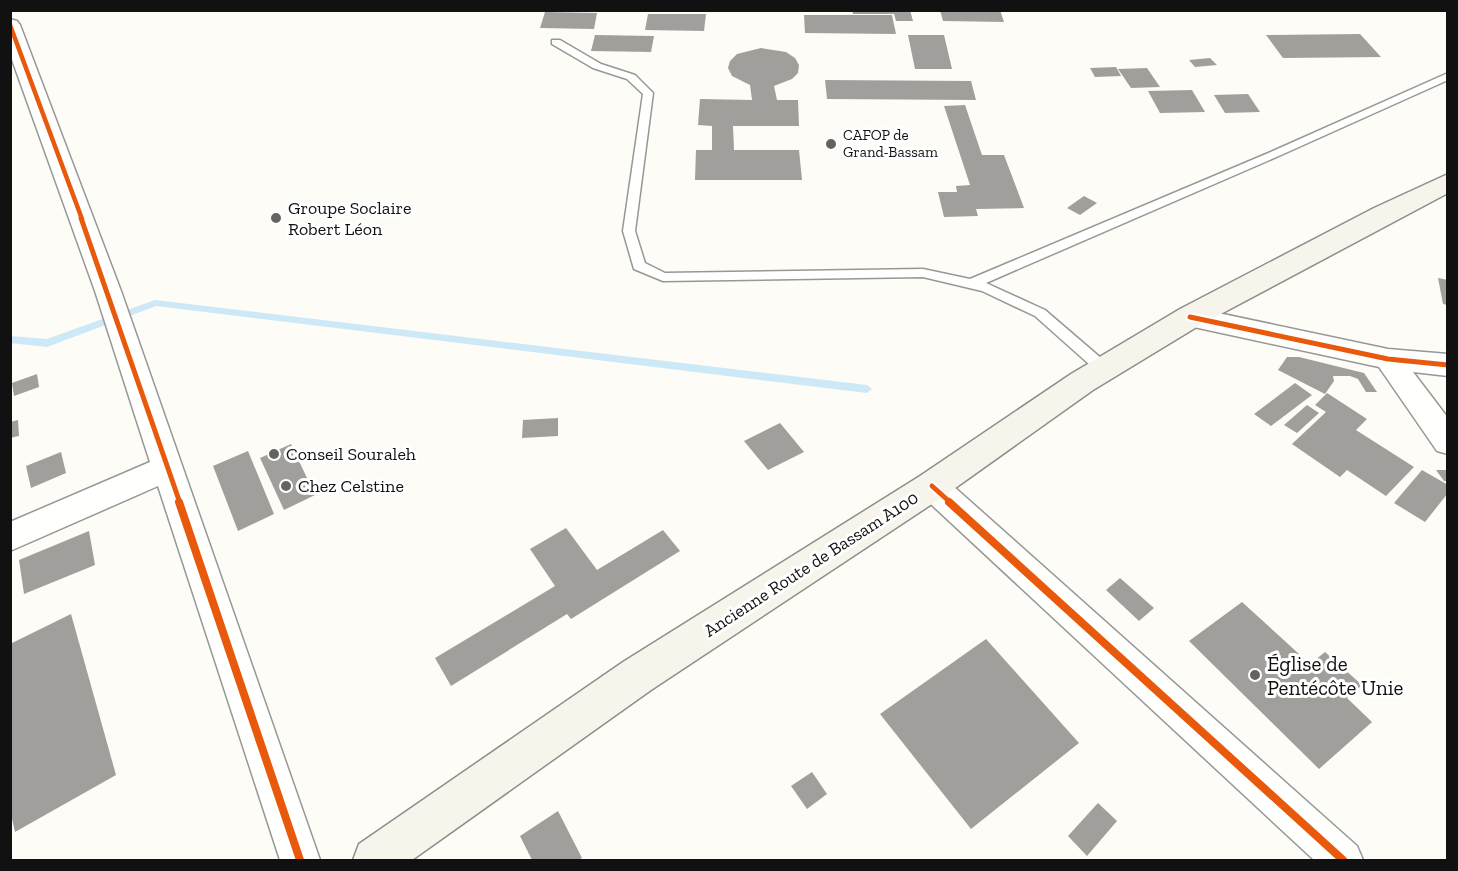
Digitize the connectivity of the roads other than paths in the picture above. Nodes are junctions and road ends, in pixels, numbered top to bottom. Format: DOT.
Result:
graph roads {
  1 [pos="10,25"];
  2 [pos="556,42"];
  3 [pos="1448,76"];
  4 [pos="1448,182"];
  5 [pos="971,284"];
  6 [pos="1190,317"];
  7 [pos="1389,359"];
  8 [pos="1448,365"];
  9 [pos="1104,369"];
  10 [pos="1448,442"];
  11 [pos="168,468"];
  12 [pos="932,486"];
  13 [pos="10,537"];
  14 [pos="300,861"];
  15 [pos="375,861"];
  16 [pos="1343,861"];
  1 -- 11 [label="street"];
  2 -- 5 [label="lane"];
  3 -- 5 [label="lane"];
  4 -- 6 [label="main road, Ancienne Route de Bassam A100"];
  5 -- 9 [label="lane"];
  6 -- 7 [label="street"];
  6 -- 9 [label="main road, Ancienne Route de Bassam A100"];
  7 -- 8 [label="street"];
  7 -- 10 [label="street"];
  9 -- 12 [label="main road, Ancienne Route de Bassam A100"];
  11 -- 13 [label="street"];
  11 -- 14 [label="street"];
  12 -- 15 [label="main road, Ancienne Route de Bassam A100"];
  12 -- 16 [label="street"];
}
